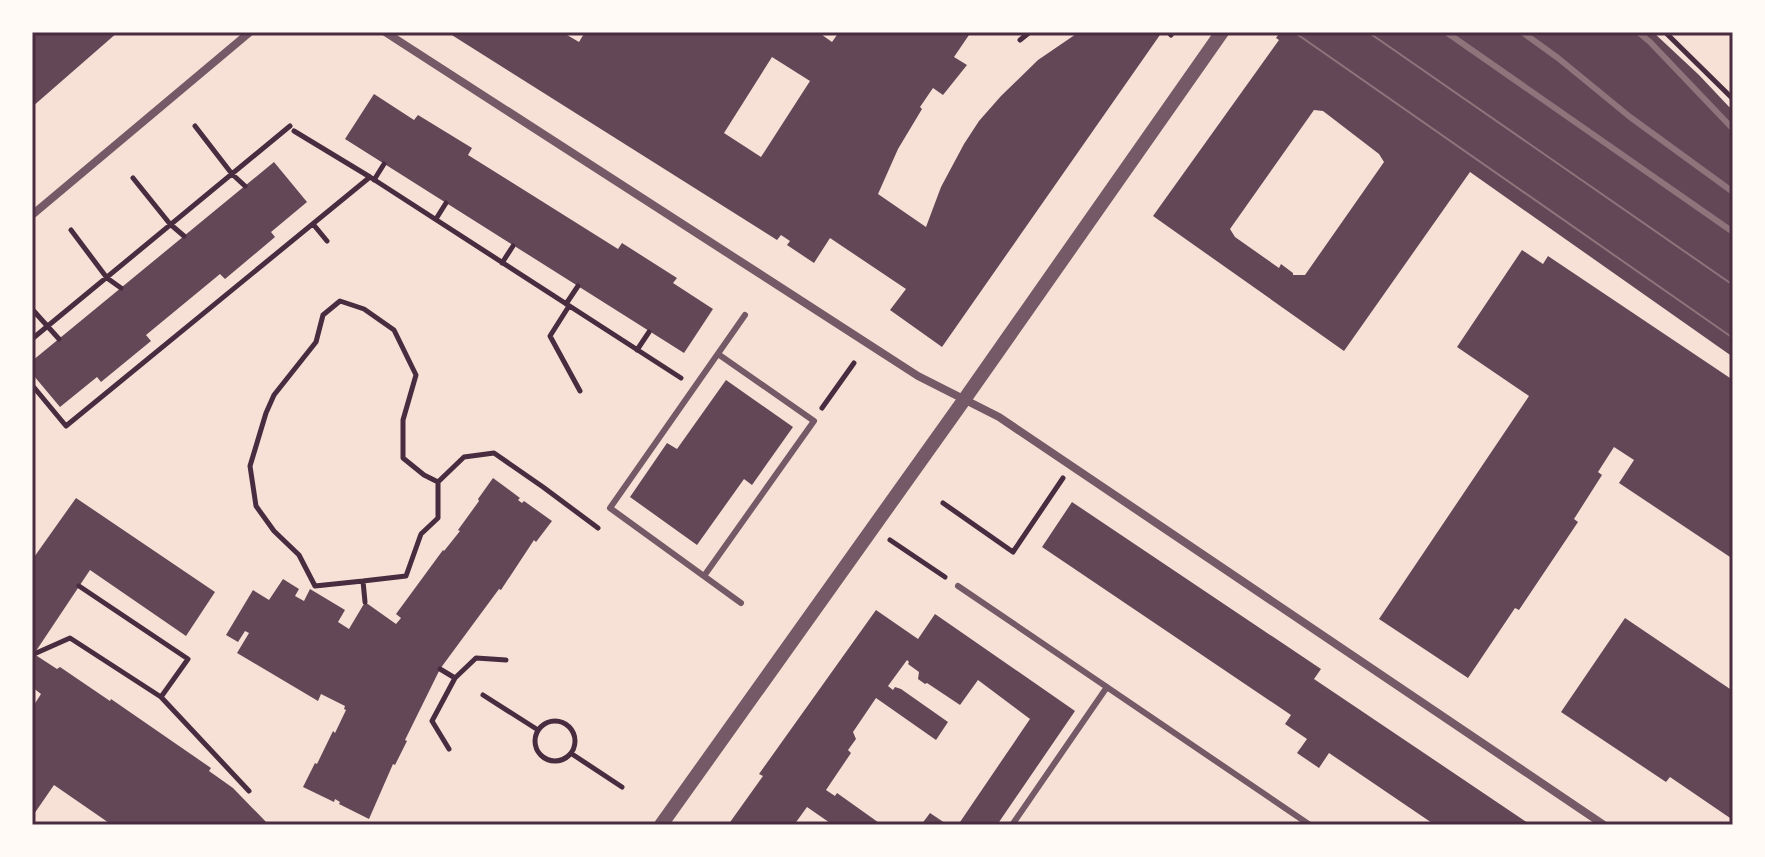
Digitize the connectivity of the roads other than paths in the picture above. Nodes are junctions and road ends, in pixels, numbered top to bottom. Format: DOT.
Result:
graph roads {
  1 [pos="250,32"];
  2 [pos="385,32"];
  3 [pos="1222,32"];
  4 [pos="34,210"];
  5 [pos="745,315"];
  6 [pos="718,354"];
  7 [pos="964,400"];
  8 [pos="704,576"];
  9 [pos="958,586"];
  10 [pos="741,603"];
  11 [pos="1107,687"];
  12 [pos="661,825"];
  13 [pos="1012,825"];
  14 [pos="1310,825"];
  15 [pos="1604,825"];
  1 -- 4 [label="street"];
  2 -- 7 [label="street"];
  3 -- 7 [label="street"];
  5 -- 6 [label="lane"];
  6 -- 8 [label="lane"];
  6 -- 8 [label="lane"];
  7 -- 12 [label="street"];
  7 -- 15 [label="street"];
  8 -- 10 [label="lane"];
  9 -- 11 [label="lane"];
  11 -- 13 [label="lane"];
  11 -- 14 [label="lane"];
}
